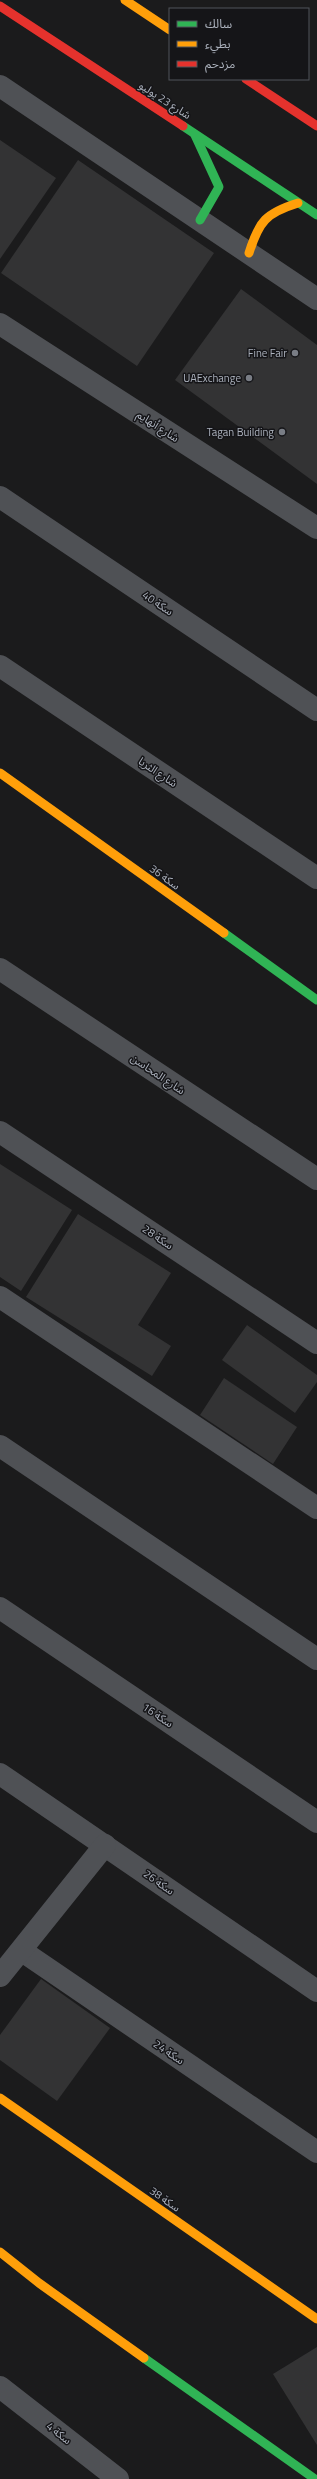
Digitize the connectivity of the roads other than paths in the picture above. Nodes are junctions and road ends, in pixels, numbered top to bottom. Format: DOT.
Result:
graph roads {
  1 [pos="125,0"];
  2 [pos="2,8"];
  3 [pos="169,29"];
  4 [pos="248,80"];
  5 [pos="0,86"];
  6 [pos="317,126"];
  7 [pos="195,134"];
  8 [pos="298,203"];
  9 [pos="317,215"];
  10 [pos="200,220"];
  11 [pos="249,253"];
  12 [pos="317,299"];
  13 [pos="0,324"];
  14 [pos="0,497"];
  15 [pos="317,528"];
  16 [pos="0,666"];
  17 [pos="317,710"];
  18 [pos="0,774"];
  19 [pos="317,878"];
  20 [pos="0,969"];
  21 [pos="317,1000"];
  22 [pos="0,1132"];
  23 [pos="317,1179"];
  24 [pos="0,1297"];
  25 [pos="317,1343"];
  26 [pos="0,1446"];
  27 [pos="317,1508"];
  28 [pos="0,1608"];
  29 [pos="317,1659"];
  30 [pos="0,1774"];
  31 [pos="317,1822"];
  32 [pos="105,1845"];
  33 [pos="22,1951"];
  34 [pos="0,1976"];
  35 [pos="317,1991"];
  36 [pos="0,2098"];
  37 [pos="317,2152"];
  38 [pos="0,2252"];
  39 [pos="317,2319"];
  40 [pos="0,2387"];
  41 [pos="118,2479"];
  42 [pos="315,2479"];
  1 -- 3 [label="street"];
  2 -- 7 [label="street, شارع 23 يوليو"];
  4 -- 6 [label="street"];
  5 -- 10 [label="street"];
  7 -- 8 [label="street, شارع 23 يوليو"];
  7 -- 10 [label="street"];
  8 -- 9 [label="street, شارع 23 يوليو"];
  8 -- 11 [label="street"];
  10 -- 11 [label="street"];
  11 -- 12 [label="street"];
  13 -- 15 [label="street, شارع أنهايم"];
  14 -- 17 [label="street, سكة 40"];
  16 -- 19 [label="street, شارع الثريا"];
  18 -- 21 [label="street, سكة 36"];
  20 -- 23 [label="street, شارع المحاسن"];
  22 -- 25 [label="street, سكة 28"];
  24 -- 27 [label="street"];
  26 -- 29 [label="street"];
  28 -- 31 [label="street, سكة 16"];
  30 -- 32 [label="street, سكة 26"];
  32 -- 33 [label="street"];
  32 -- 35 [label="street, سكة 26"];
  33 -- 34 [label="street"];
  33 -- 37 [label="street, سكة 24"];
  36 -- 39 [label="street, سكة 38"];
  38 -- 42 [label="street"];
  40 -- 41 [label="street, سكة 4"];
}
